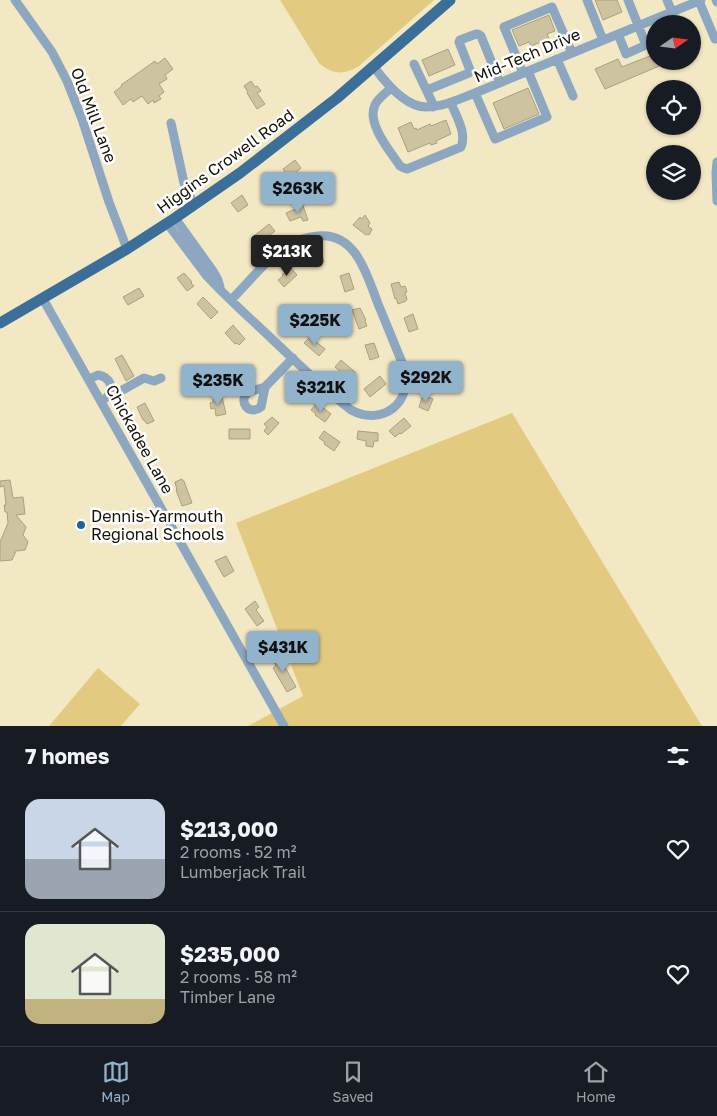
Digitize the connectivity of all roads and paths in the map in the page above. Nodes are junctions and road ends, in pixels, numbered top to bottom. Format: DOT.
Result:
graph roads {
  1 [pos="15,0"];
  2 [pos="450,0"];
  3 [pos="587,0"];
  4 [pos="628,0"];
  5 [pos="667,0"];
  6 [pos="700,0"];
  7 [pos="672,12"];
  8 [pos="638,26"];
  9 [pos="618,34"];
  10 [pos="715,39"];
  11 [pos="603,40"];
  12 [pos="572,53"];
  13 [pos="557,59"];
  14 [pos="414,64"];
  15 [pos="374,67"];
  16 [pos="525,72"];
  17 [pos="500,83"];
  18 [pos="392,88"];
  19 [pos="426,90"];
  20 [pos="475,93"];
  21 [pos="574,96"];
  22 [pos="451,103"];
  23 [pos="433,106"];
  24 [pos="171,123"];
  25 [pos="717,162"];
  26 [pos="717,201"];
  27 [pos="194,205"];
  28 [pos="171,221"];
  29 [pos="127,249"];
  30 [pos="43,299"];
  31 [pos="231,300"];
  32 [pos="0,323"];
  33 [pos="293,358"];
  34 [pos="161,378"];
  35 [pos="89,379"];
  36 [pos="265,387"];
  37 [pos="110,394"];
  38 [pos="101,401"];
  39 [pos="284,726"];
  1 -- 29 [label="street, Old Mill Lane"];
  2 -- 15 [label="main road, Higgins Crowell Road"];
  3 -- 11 [label="street"];
  4 -- 8 [label="street"];
  5 -- 7 [label="street"];
  6 -- 7 [label="street, Mid-Tech Drive"];
  6 -- 10 [label="street"];
  7 -- 8 [label="street, Mid-Tech Drive"];
  8 -- 9 [label="street, Mid-Tech Drive"];
  8 -- 9 [label="street"];
  9 -- 11 [label="street, Mid-Tech Drive"];
  11 -- 12 [label="street, Mid-Tech Drive"];
  12 -- 13 [label="street, Mid-Tech Drive"];
  12 -- 16 [label="street"];
  13 -- 16 [label="street, Mid-Tech Drive"];
  13 -- 21 [label="street"];
  14 -- 19 [label="street"];
  15 -- 18 [label="street, Mid-Tech Drive"];
  15 -- 27 [label="main road, Higgins Crowell Road"];
  16 -- 17 [label="street, Mid-Tech Drive"];
  16 -- 20 [label="street"];
  17 -- 19 [label="street"];
  17 -- 20 [label="street, Mid-Tech Drive"];
  18 -- 22 [label="street"];
  18 -- 23 [label="street, Mid-Tech Drive"];
  19 -- 23 [label="street"];
  20 -- 22 [label="street, Mid-Tech Drive"];
  22 -- 23 [label="street, Mid-Tech Drive"];
  24 -- 27 [label="street"];
  25 -- 26 [label="street"];
  27 -- 28 [label="main road, Higgins Crowell Road"];
  28 -- 29 [label="main road, Higgins Crowell Road"];
  28 -- 31 [label="street"];
  29 -- 30 [label="main road, Higgins Crowell Road"];
  30 -- 32 [label="main road, Higgins Crowell Road"];
  30 -- 35 [label="street, Chickadee Lane"];
  31 -- 33 [label="street"];
  31 -- 33 [label="street"];
  33 -- 36 [label="street"];
  34 -- 37 [label="street"];
  35 -- 37 [label="street"];
  35 -- 38 [label="street, Chickadee Lane"];
  37 -- 38 [label="street"];
  38 -- 39 [label="street, Chickadee Lane"];
}
